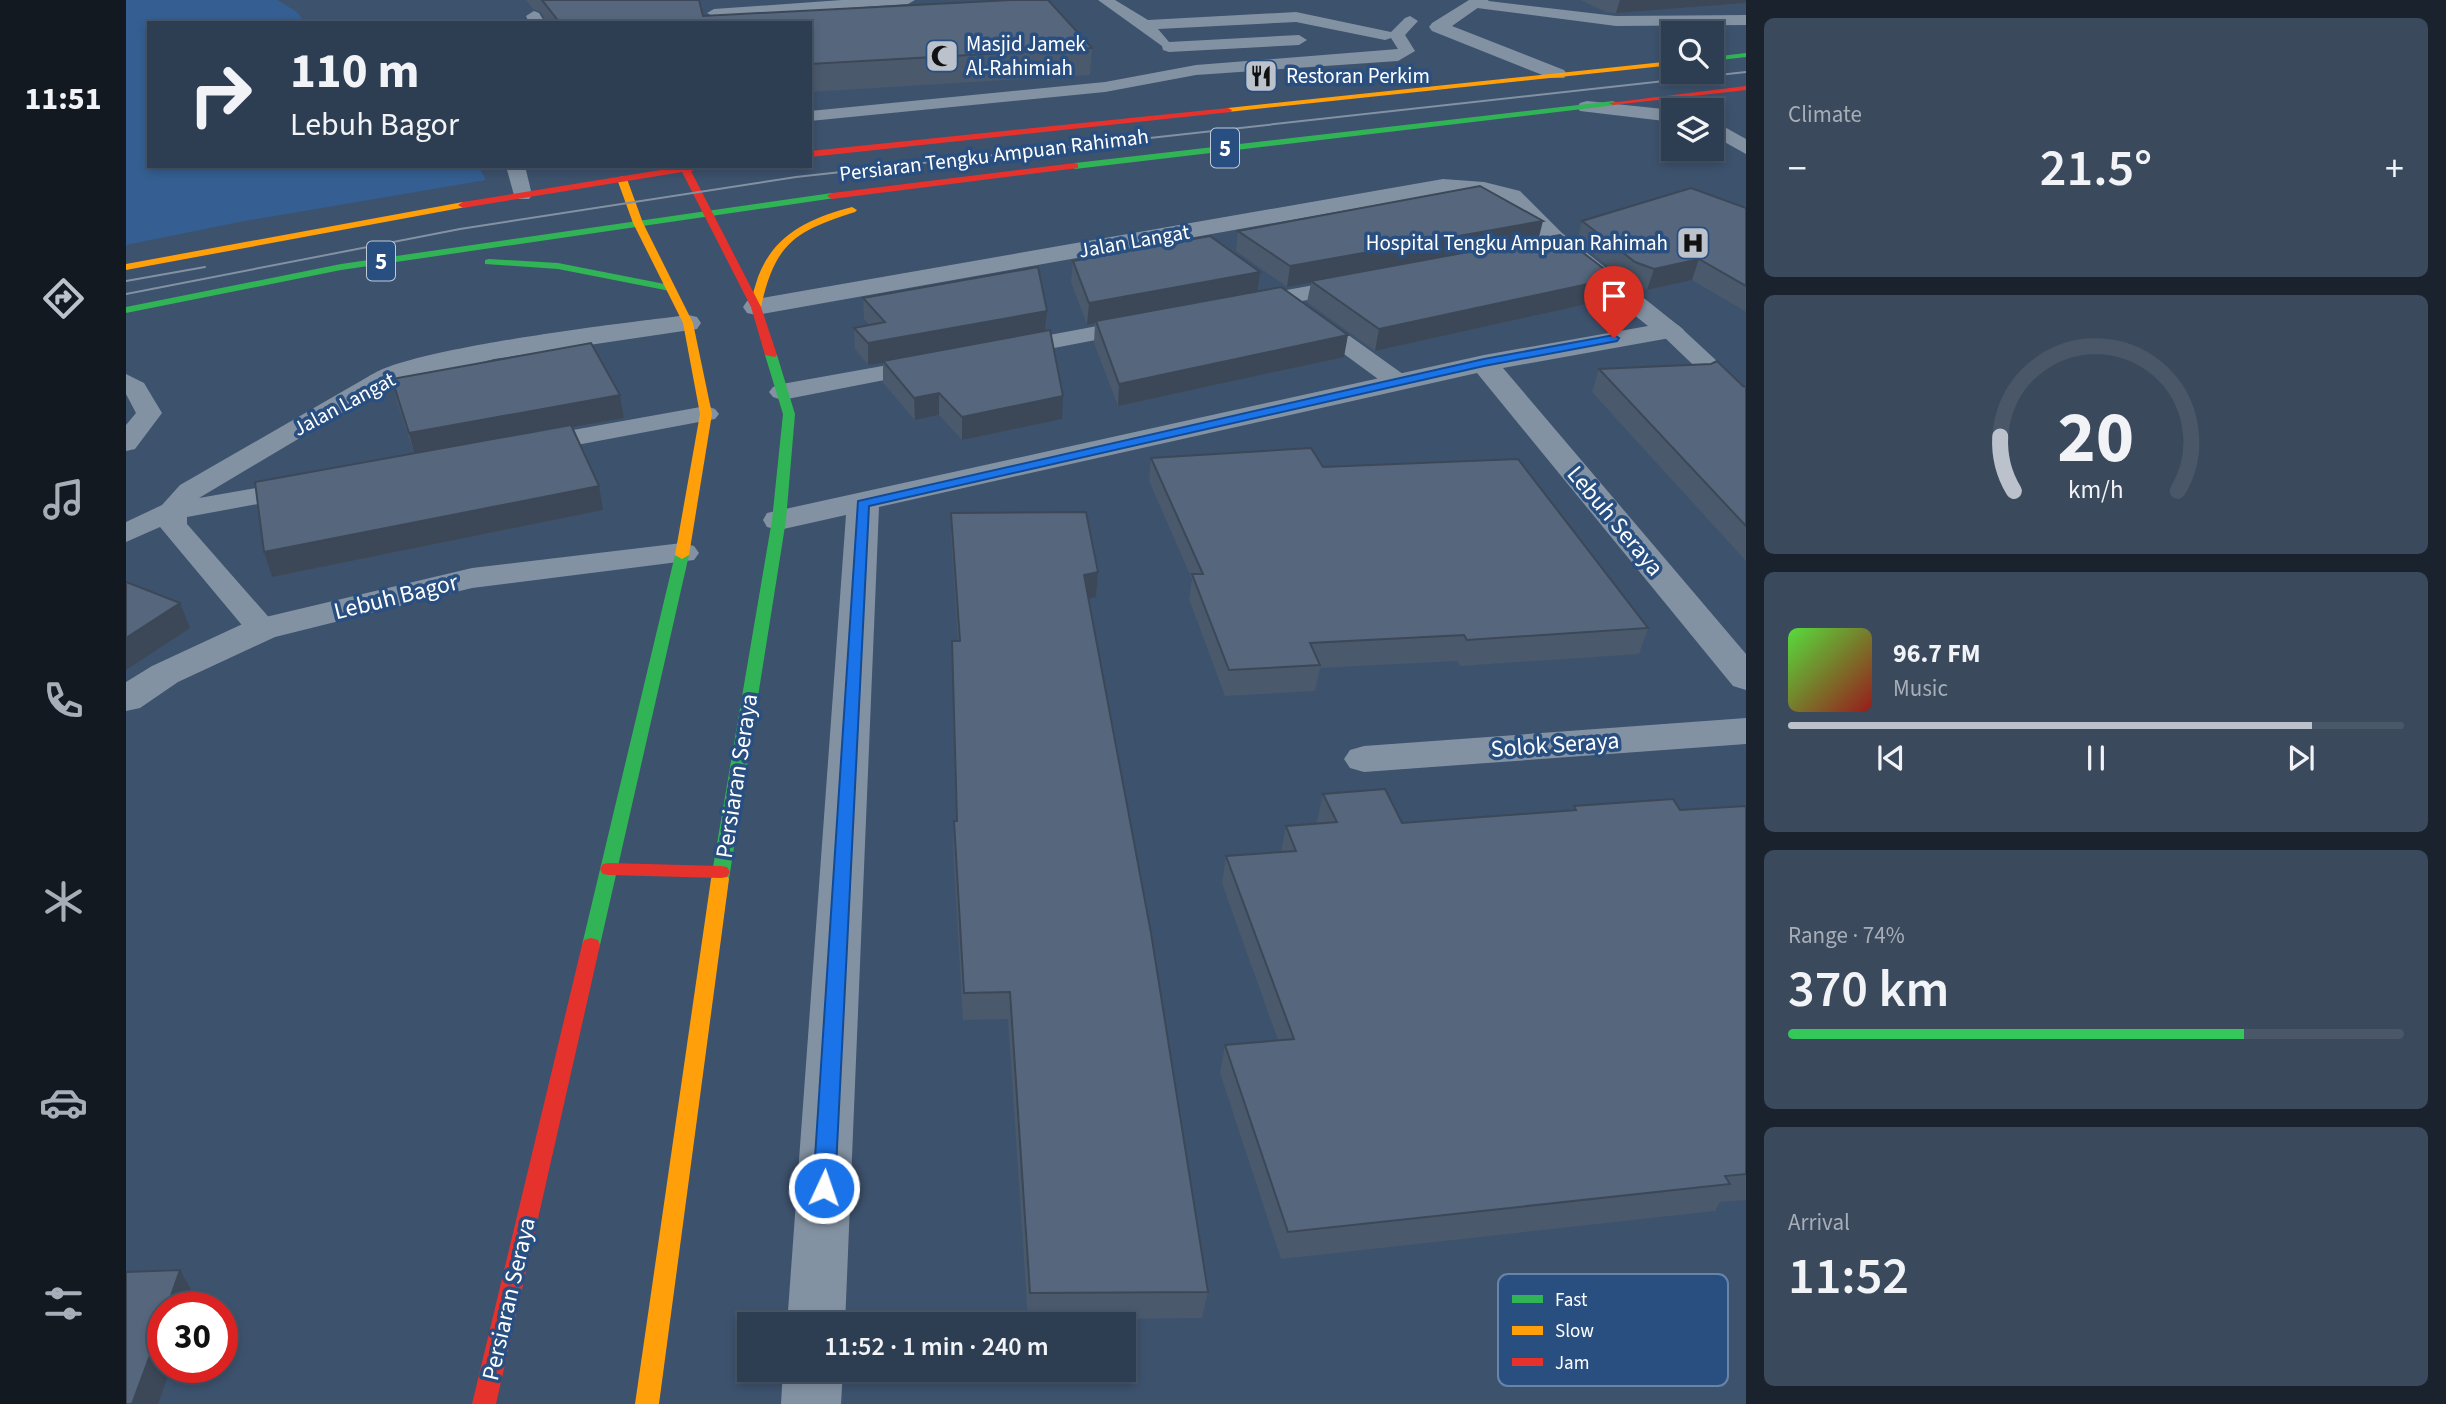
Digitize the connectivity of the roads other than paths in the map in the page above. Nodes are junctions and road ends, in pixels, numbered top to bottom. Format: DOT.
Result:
graph roads {
  1 [pos="908,0"];
  2 [pos="1105,0"];
  3 [pos="1300,2"];
  4 [pos="1479,2"];
  5 [pos="1695,6"];
  6 [pos="1328,7"];
  7 [pos="1542,7"];
  8 [pos="714,12"];
  9 [pos="1742,19"];
  10 [pos="1145,25"];
  11 [pos="1438,27"];
  12 [pos="1397,28"];
  13 [pos="1169,47"];
  14 [pos="1746,55"];
  15 [pos="1724,58"];
  16 [pos="1661,64"];
  17 [pos="1196,70"];
  18 [pos="1557,74"];
  19 [pos="1746,88"];
  20 [pos="1587,107"];
  21 [pos="1661,115"];
  22 [pos="812,116"];
  23 [pos="1724,134"];
  24 [pos="1746,148"];
  25 [pos="812,153"];
  26 [pos="515,168"];
  27 [pos="692,168"];
  28 [pos="685,169"];
  29 [pos="968,178"];
  30 [pos="622,179"];
  31 [pos="522,195"];
  32 [pos="705,212"];
  33 [pos="638,223"];
  34 [pos="1190,231"];
  35 [pos="1562,245"];
  36 [pos="1210,246"];
  37 [pos="1535,250"];
  38 [pos="126,267"];
  39 [pos="341,267"];
  40 [pos="1375,280"];
  41 [pos="1262,283"];
  42 [pos="670,288"];
  43 [pos="1282,298"];
  44 [pos="756,307"];
  45 [pos="1228,308"];
  46 [pos="126,310"];
  47 [pos="1160,321"];
  48 [pos="688,323"];
  49 [pos="1670,330"];
  50 [pos="985,354"];
  51 [pos="944,362"];
  52 [pos="1484,363"];
  53 [pos="380,380"];
  54 [pos="126,381"];
  55 [pos="1398,382"];
  56 [pos="782,392"];
  57 [pos="1746,401"];
  58 [pos="706,414"];
  59 [pos="126,443"];
  60 [pos="514,449"];
  61 [pos="322,484"];
  62 [pos="863,504"];
  63 [pos="172,511"];
  64 [pos="779,520"];
  65 [pos="126,533"];
  66 [pos="682,553"];
  67 [pos="262,629"];
  68 [pos="1746,678"];
  69 [pos="126,699"];
  70 [pos="1746,730"];
  71 [pos="1364,759"];
  72 [pos="609,869"];
  73 [pos="721,872"];
  74 [pos="817,1312"];
  75 [pos="812,1382"];
  76 [pos="484,1404"];
  77 [pos="647,1404"];
  78 [pos="811,1404"];
  1 -- 8 [label="lane"];
  2 -- 10 [label="lane"];
  3 -- 6 [label="lane"];
  4 -- 7 [label="lane"];
  4 -- 11 [label="street"];
  5 -- 9 [label="lane"];
  7 -- 9 [label="lane"];
  10 -- 12 [label="lane"];
  10 -- 13 [label="lane"];
  11 -- 12 [label="lane"];
  11 -- 18 [label="street"];
  12 -- 13 [label="lane"];
  12 -- 17 [label="lane"];
  13 -- 17 [label="lane"];
  14 -- 15 [label="main road"];
  16 -- 18 [label="main road, Persiaran Tengku Ampuan Rahimah / 5"];
  17 -- 22 [label="lane"];
  18 -- 25 [label="main road, Persiaran Tengku Ampuan Rahimah / 5"];
  19 -- 20 [label="main road, Persiaran Tengku Ampuan Rahimah / 5"];
  20 -- 21 [label="street"];
  20 -- 29 [label="main road, Persiaran Tengku Ampuan Rahimah / 5"];
  23 -- 24 [label="street"];
  26 -- 31 [label="lane"];
  27 -- 28 [label="main road, 5"];
  28 -- 30 [label="main road, 5"];
  28 -- 32 [label="main road, Persiaran Seraya"];
  29 -- 32 [label="main road, Persiaran Tengku Ampuan Rahimah / 5"];
  29 -- 44 [label="main road"];
  30 -- 31 [label="main road, 5"];
  30 -- 33 [label="main road, Persiaran Seraya"];
  31 -- 38 [label="main road, 5"];
  32 -- 33 [label="main road, Persiaran Tengku Ampuan Rahimah / 5"];
  32 -- 44 [label="main road, Persiaran Seraya"];
  33 -- 39 [label="main road, Persiaran Tengku Ampuan Rahimah / 5"];
  33 -- 42 [label="main road, Persiaran Seraya"];
  34 -- 35 [label="street, Jalan Langat"];
  34 -- 36 [label="lane"];
  34 -- 44 [label="street, Jalan Langat"];
  35 -- 37 [label="lane"];
  35 -- 49 [label="street"];
  39 -- 42 [label="main road"];
  39 -- 46 [label="main road, Persiaran Tengku Ampuan Rahimah / 5"];
  40 -- 43 [label="lane"];
  41 -- 43 [label="lane"];
  42 -- 48 [label="main road, Persiaran Seraya"];
  43 -- 45 [label="lane"];
  43 -- 55 [label="lane"];
  44 -- 56 [label="main road, Persiaran Seraya"];
  47 -- 50 [label="lane"];
  48 -- 53 [label="street, Jalan Langat"];
  48 -- 58 [label="main road, Persiaran Seraya"];
  49 -- 52 [label="street"];
  49 -- 57 [label="lane"];
  51 -- 56 [label="lane"];
  52 -- 55 [label="street"];
  52 -- 68 [label="street, Lebuh Seraya"];
  53 -- 63 [label="lane, Jalan Langat"];
  54 -- 59 [label="lane"];
  55 -- 62 [label="street"];
  56 -- 64 [label="main road, Persiaran Seraya"];
  58 -- 60 [label="lane"];
  58 -- 66 [label="main road, Persiaran Seraya"];
  61 -- 63 [label="lane"];
  62 -- 64 [label="street"];
  62 -- 74 [label="street"];
  63 -- 65 [label="lane"];
  63 -- 67 [label="lane"];
  64 -- 73 [label="main road, Persiaran Seraya"];
  66 -- 67 [label="street, Lebuh Bagor"];
  66 -- 72 [label="main road, Persiaran Seraya"];
  67 -- 69 [label="street, Lebuh Bagor"];
  70 -- 71 [label="street, Solok Seraya"];
  72 -- 73 [label="main road"];
  72 -- 76 [label="main road, Persiaran Seraya"];
  73 -- 77 [label="main road, Persiaran Seraya"];
  75 -- 78 [label="street"];
}
